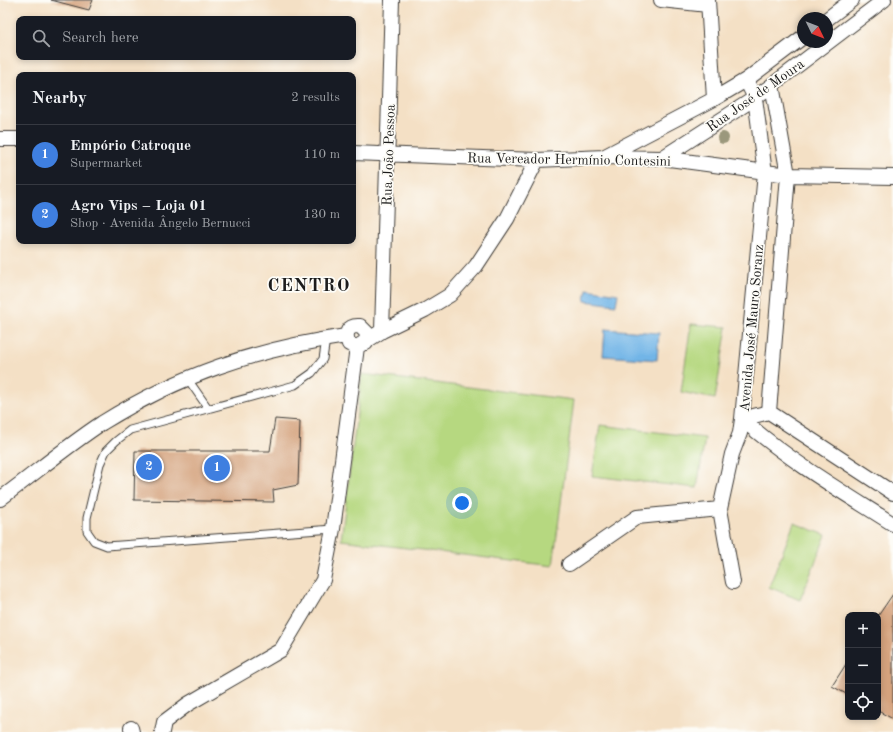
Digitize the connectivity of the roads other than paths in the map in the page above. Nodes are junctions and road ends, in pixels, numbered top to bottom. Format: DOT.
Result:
graph roads {
  1 [pos="392,0"];
  2 [pos="661,0"];
  3 [pos="852,0"];
  4 [pos="884,0"];
  5 [pos="708,2"];
  6 [pos="833,14"];
  7 [pos="848,26"];
  8 [pos="797,42"];
  9 [pos="746,80"];
  10 [pos="772,85"];
  11 [pos="755,98"];
  12 [pos="714,99"];
  13 [pos="0,139"];
  14 [pos="16,140"];
  15 [pos="356,153"];
  16 [pos="389,154"];
  17 [pos="604,157"];
  18 [pos="662,158"];
  19 [pos="537,160"];
  20 [pos="766,173"];
  21 [pos="788,175"];
  22 [pos="893,177"];
  23 [pos="383,310"];
  24 [pos="360,326"];
  25 [pos="382,331"];
  26 [pos="346,336"];
  27 [pos="326,339"];
  28 [pos="361,345"];
  29 [pos="187,378"];
  30 [pos="208,408"];
  31 [pos="769,412"];
  32 [pos="742,419"];
  33 [pos="893,493"];
  34 [pos="0,499"];
  35 [pos="720,509"];
  36 [pos="893,524"];
  37 [pos="333,529"];
  38 [pos="569,564"];
  39 [pos="733,582"];
  40 [pos="162,732"];
  1 -- 16 [label="street, Rua João Pessoa"];
  2 -- 5 [label="street"];
  3 -- 6 [label="street"];
  4 -- 7 [label="street, Rua José de Moura"];
  5 -- 12 [label="street"];
  6 -- 7 [label="street"];
  7 -- 10 [label="street, Rua José de Moura"];
  8 -- 9 [label="street, Rua José de Moura"];
  9 -- 11 [label="street, Avenida José Mauro Soranz"];
  9 -- 12 [label="street, Rua José de Moura"];
  10 -- 11 [label="street, Rua José de Moura"];
  10 -- 21 [label="street, Avenida José Mauro Soranz"];
  11 -- 18 [label="street, Rua José de Moura"];
  11 -- 20 [label="street, Avenida José Mauro Soranz"];
  12 -- 17 [label="street, Rua José de Moura"];
  13 -- 14 [label="street"];
  15 -- 16 [label="street, Rua Vereador Hermínio Contesini"];
  16 -- 19 [label="street, Rua Vereador Hermínio Contesini"];
  16 -- 23 [label="street, Rua João Pessoa"];
  17 -- 18 [label="street, Rua Vereador Hermínio Contesini"];
  17 -- 19 [label="street, Rua Vereador Hermínio Contesini"];
  18 -- 20 [label="street, Rua Vereador Hermínio Contesini"];
  19 -- 25 [label="street"];
  20 -- 21 [label="street, Rua Vereador Hermínio Contesini"];
  20 -- 32 [label="street, Avenida José Mauro Soranz"];
  21 -- 22 [label="street, Rua Vereador Hermínio Contesini"];
  21 -- 31 [label="street, Avenida José Mauro Soranz"];
  23 -- 24 [label="street"];
  23 -- 25 [label="street, Rua João Pessoa"];
  24 -- 26 [label="street"];
  24 -- 28 [label="street"];
  25 -- 28 [label="street"];
  26 -- 27 [label="street"];
  26 -- 28 [label="street"];
  27 -- 29 [label="street"];
  27 -- 30 [label="lane"];
  28 -- 37 [label="street"];
  29 -- 30 [label="lane"];
  29 -- 34 [label="street"];
  30 -- 37 [label="lane"];
  31 -- 32 [label="street"];
  31 -- 33 [label="street, Avenida José Mauro Soranz"];
  32 -- 35 [label="street"];
  32 -- 36 [label="street, Avenida José Mauro Soranz"];
  35 -- 38 [label="street"];
  35 -- 39 [label="street"];
  37 -- 40 [label="street"];
}
